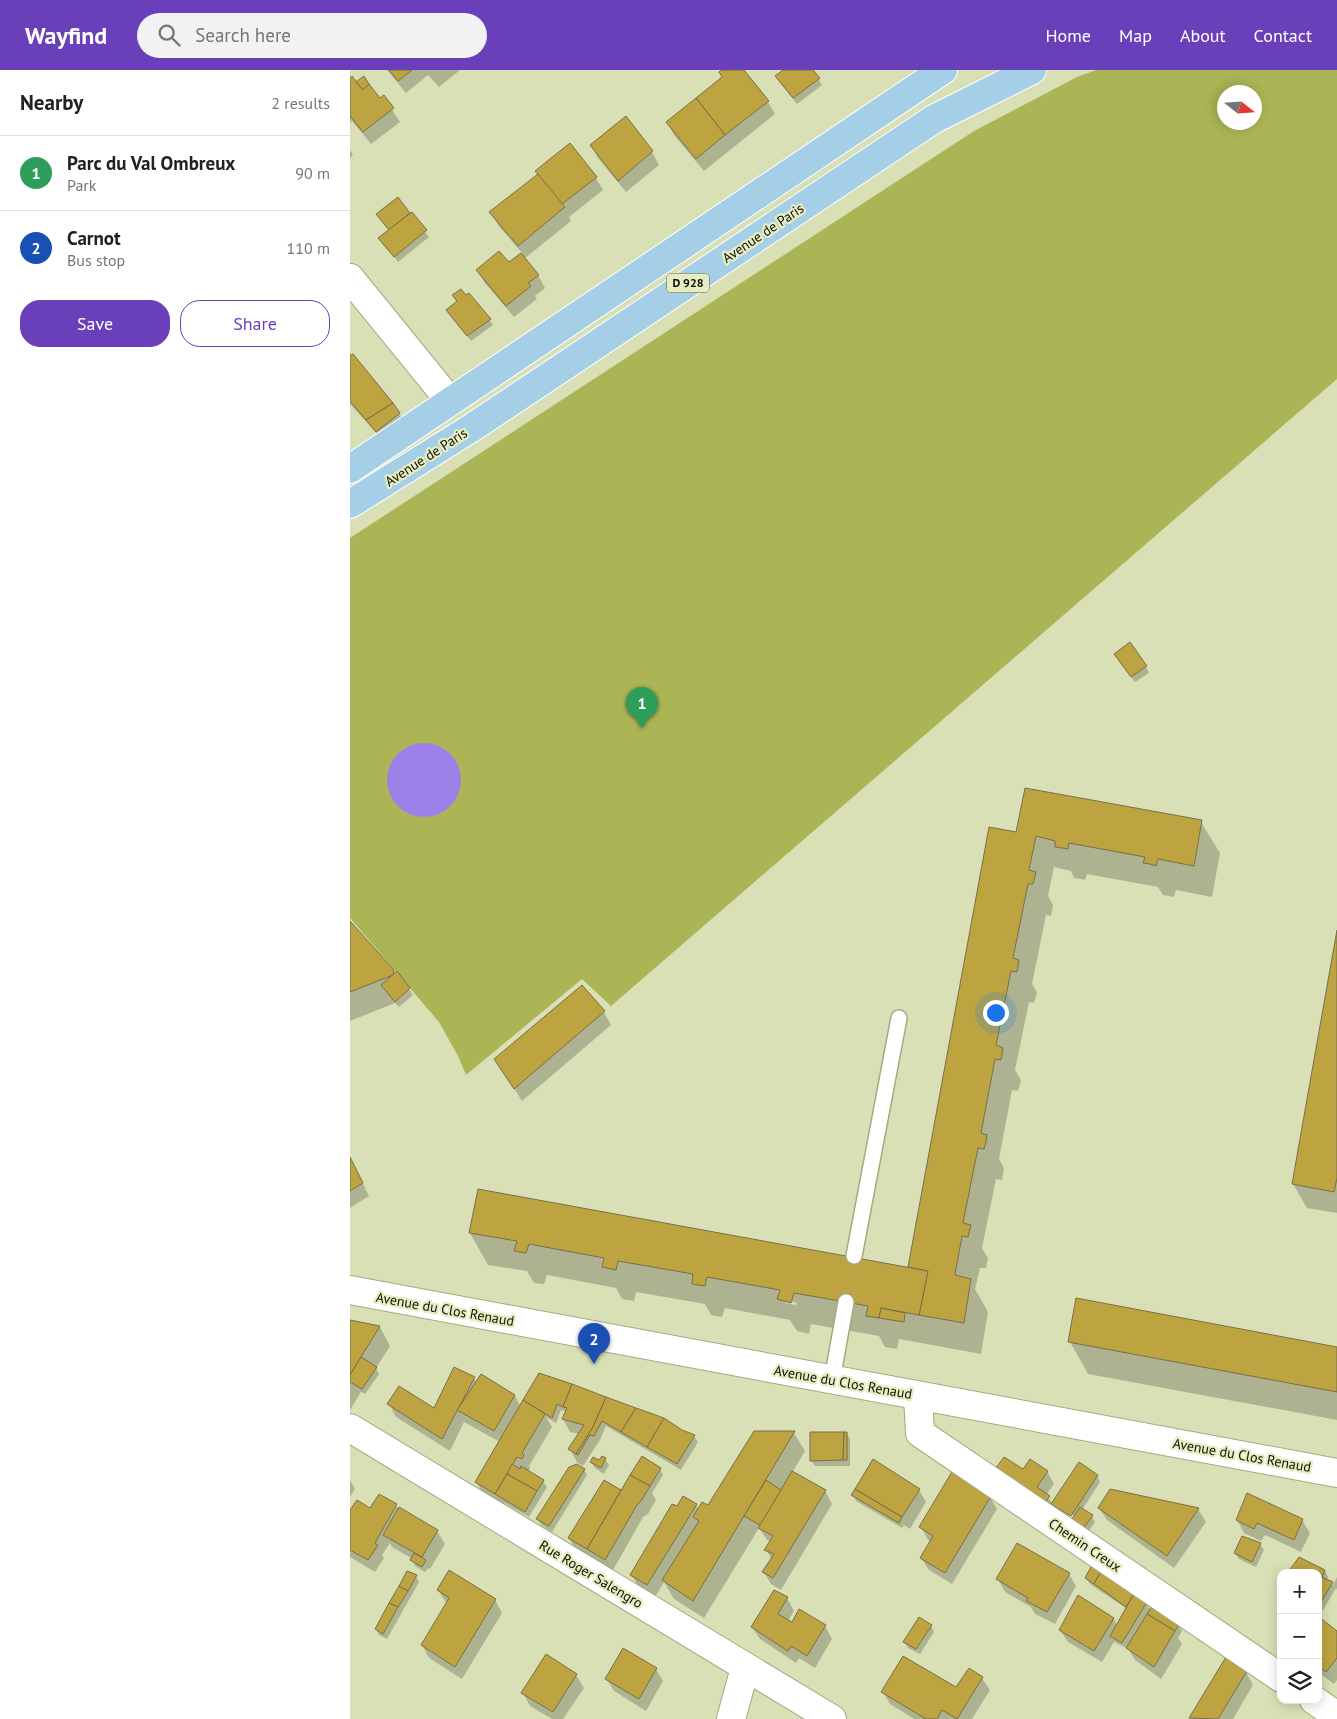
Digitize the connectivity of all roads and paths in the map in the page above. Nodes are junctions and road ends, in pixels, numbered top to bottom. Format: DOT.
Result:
graph roads {
  1 [pos="943,70"];
  2 [pos="1032,70"];
  3 [pos="350,278"];
  4 [pos="450,401"];
  5 [pos="350,469"];
  6 [pos="350,504"];
  7 [pos="899,1018"];
  8 [pos="854,1256"];
  9 [pos="350,1290"];
  10 [pos="846,1302"];
  11 [pos="832,1380"];
  12 [pos="918,1396"];
  13 [pos="350,1428"];
  14 [pos="1337,1473"];
  15 [pos="745,1668"];
  16 [pos="1277,1675"];
  17 [pos="1320,1704"];
  18 [pos="1337,1716"];
  19 [pos="731,1719"];
  20 [pos="832,1719"];
  1 -- 4 [label="main road, D 928"];
  2 -- 6 [label="main road, Avenue de Paris / D 928"];
  3 -- 4 [label="street"];
  4 -- 5 [label="main road, D 928"];
  7 -- 8 [label="lane"];
  9 -- 11 [label="street, Avenue du Clos Renaud"];
  10 -- 11 [label="lane"];
  11 -- 12 [label="street, Avenue du Clos Renaud"];
  12 -- 14 [label="street, Avenue du Clos Renaud"];
  12 -- 16 [label="street, Chemin Creux"];
  13 -- 15 [label="street, Rue Roger Salengro"];
  15 -- 19 [label="street"];
  15 -- 20 [label="street, Rue Roger Salengro"];
  17 -- 18 [label="street"];
}
